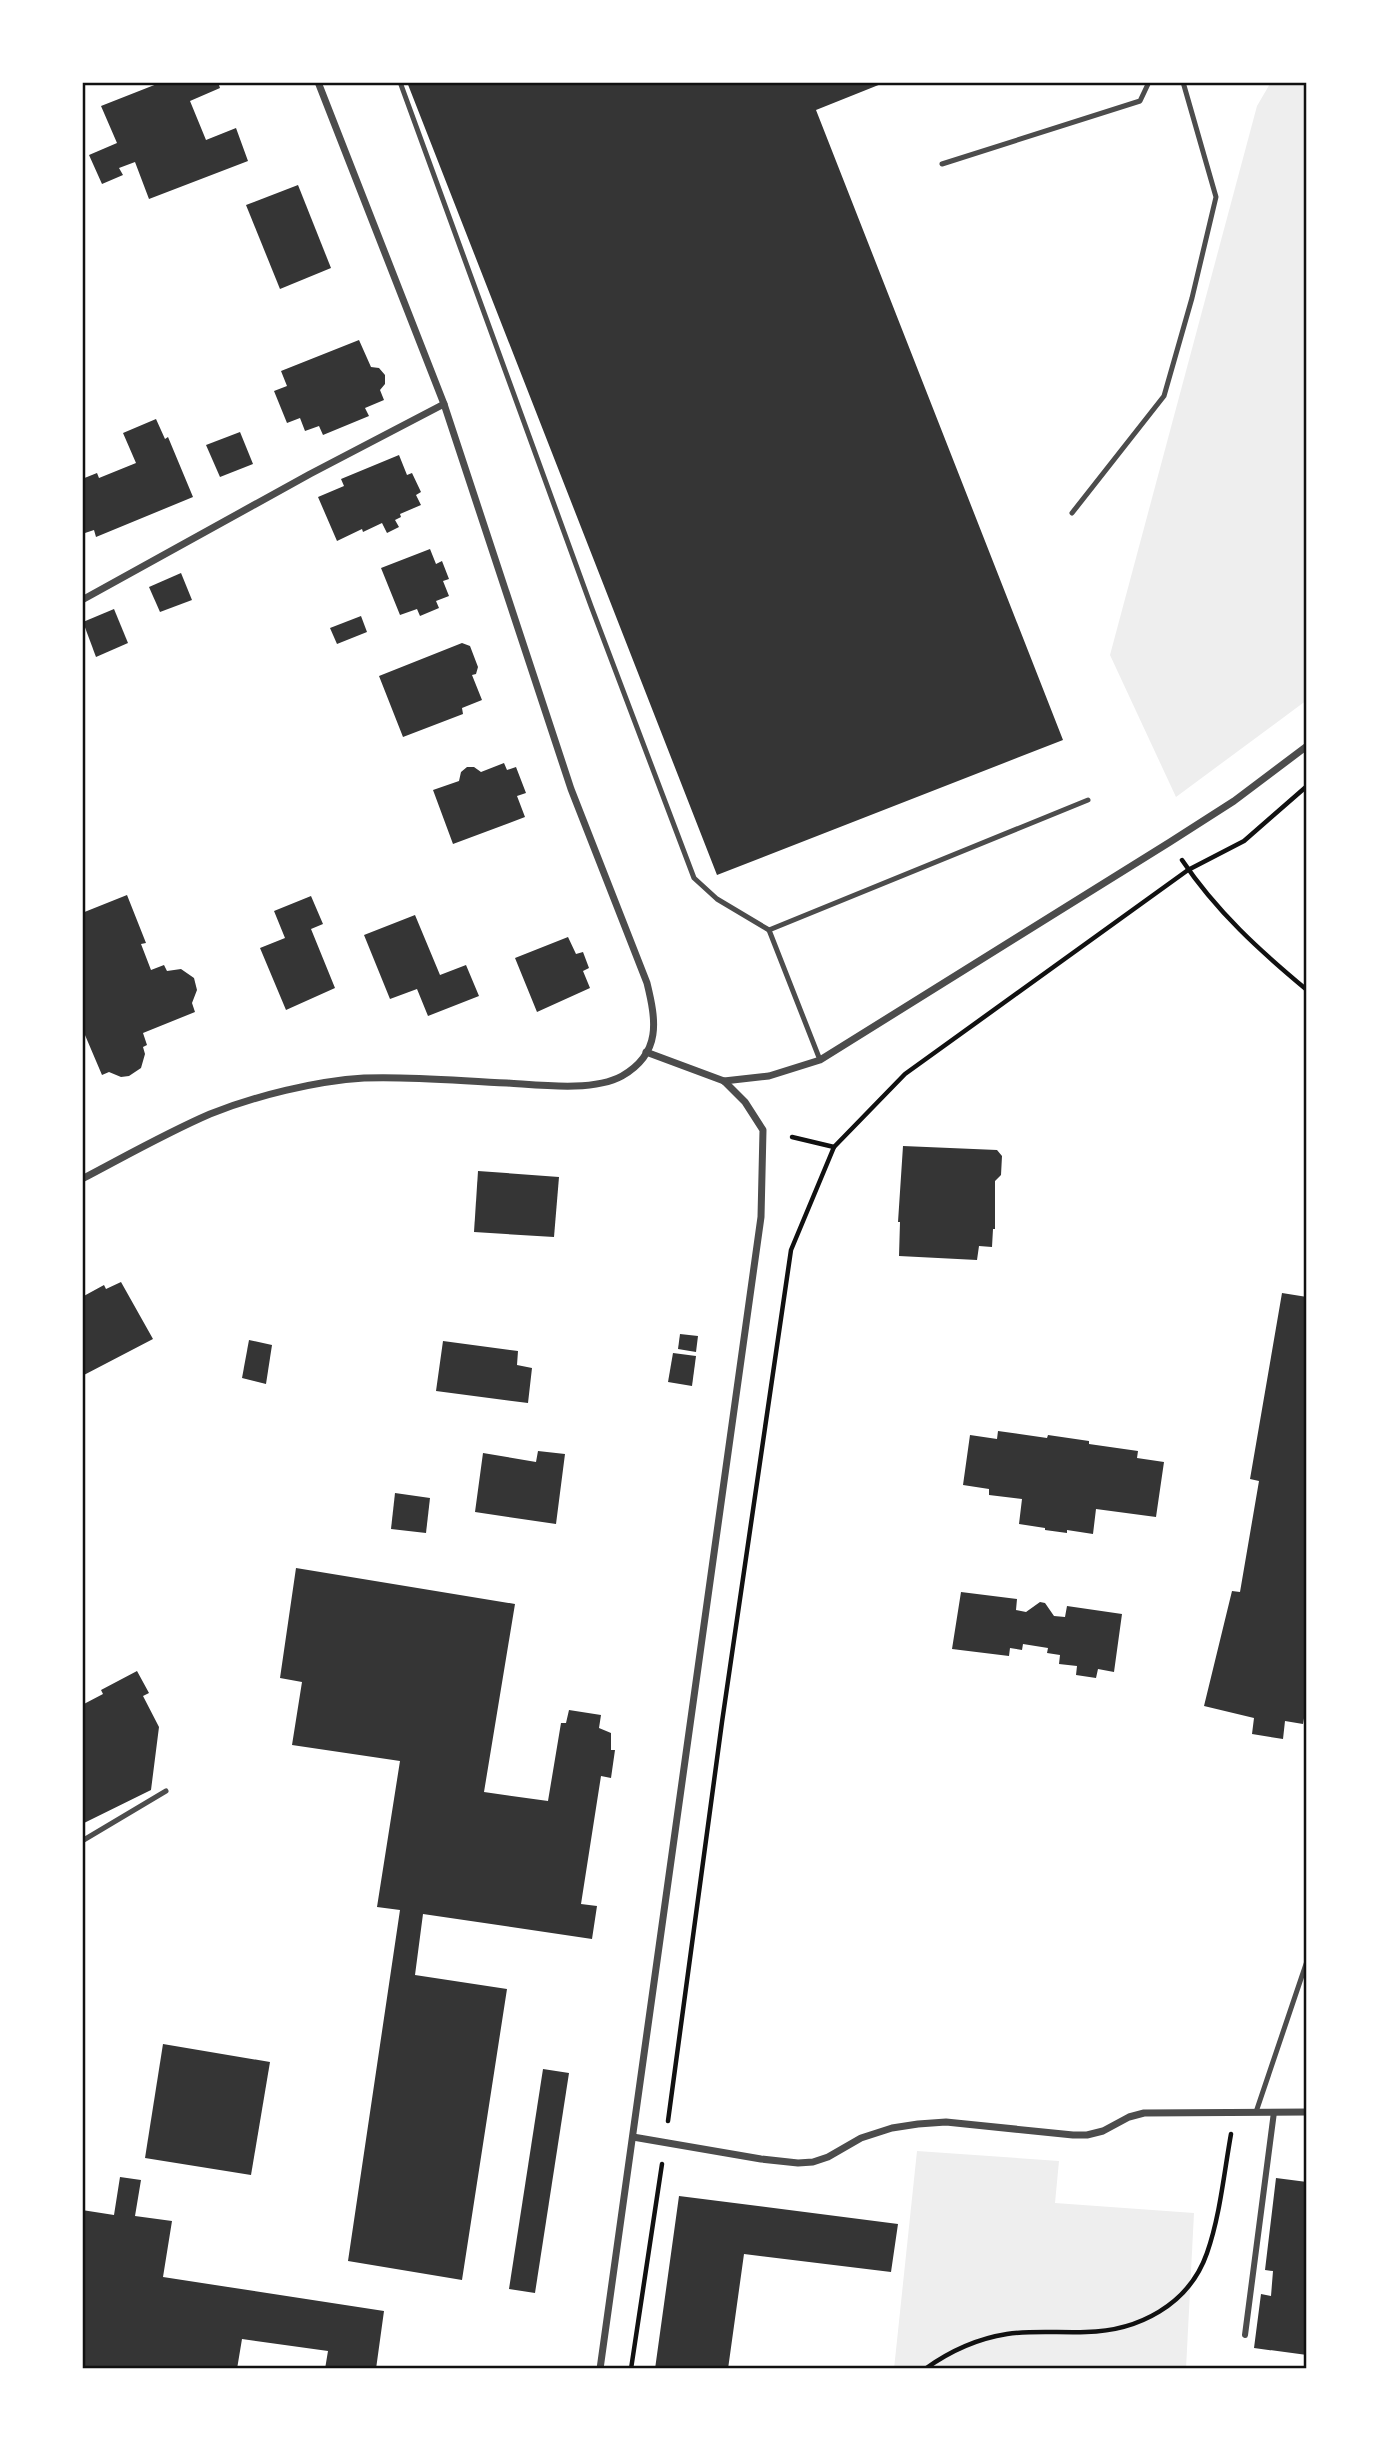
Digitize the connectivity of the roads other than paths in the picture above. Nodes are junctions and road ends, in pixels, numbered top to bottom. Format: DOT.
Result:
graph roads {
  1 [pos="318,82"];
  2 [pos="400,82"];
  3 [pos="1149,82"];
  4 [pos="1184,82"];
  5 [pos="942,164"];
  6 [pos="444,404"];
  7 [pos="1072,513"];
  8 [pos="82,600"];
  9 [pos="1307,746"];
  10 [pos="1088,800"];
  11 [pos="769,930"];
  12 [pos="646,1052"];
  13 [pos="820,1060"];
  14 [pos="724,1081"];
  15 [pos="82,1179"];
  16 [pos="166,1791"];
  17 [pos="82,1841"];
  18 [pos="1307,1961"];
  19 [pos="1256,2112"];
  20 [pos="1274,2112"];
  21 [pos="1307,2112"];
  22 [pos="633,2137"];
  23 [pos="1245,2334"];
  24 [pos="600,2369"];
  1 -- 6 [label="street"];
  2 -- 11 [label="lane"];
  3 -- 5 [label="lane"];
  4 -- 7 [label="lane"];
  6 -- 8 [label="street"];
  6 -- 12 [label="street"];
  9 -- 13 [label="street"];
  10 -- 11 [label="lane"];
  11 -- 13 [label="lane"];
  12 -- 14 [label="street"];
  12 -- 15 [label="street"];
  13 -- 14 [label="street"];
  14 -- 22 [label="street"];
  16 -- 17 [label="lane"];
  18 -- 19 [label="lane"];
  19 -- 20 [label="street"];
  19 -- 22 [label="street"];
  20 -- 21 [label="street"];
  20 -- 23 [label="street"];
  22 -- 24 [label="street"];
}
